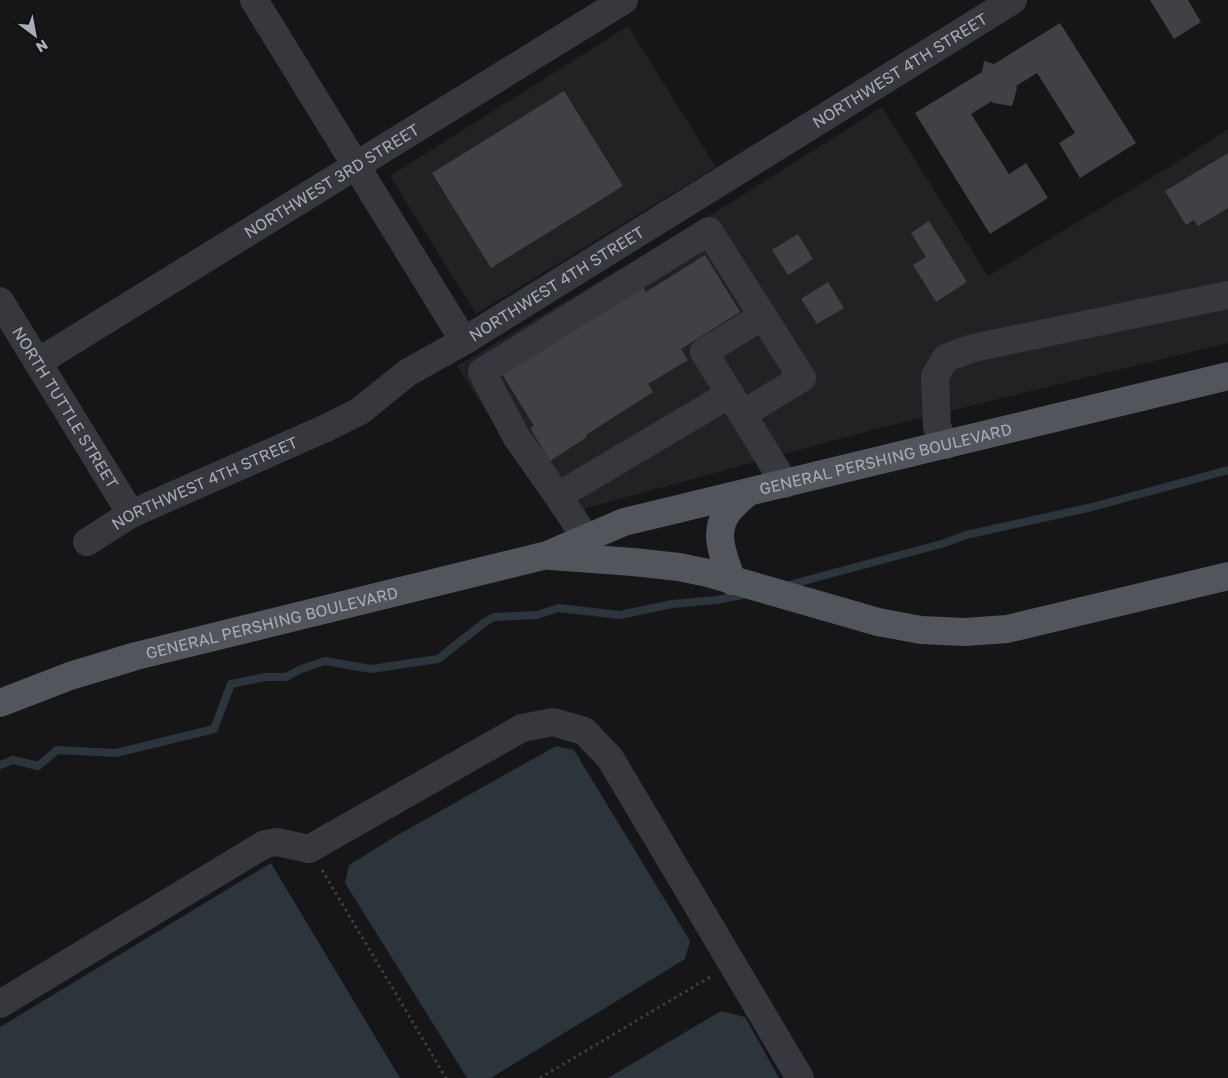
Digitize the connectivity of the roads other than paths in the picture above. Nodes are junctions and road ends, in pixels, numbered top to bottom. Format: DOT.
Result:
graph roads {
  1 [pos="254,0"];
  2 [pos="624,0"];
  3 [pos="1013,0"];
  4 [pos="356,166"];
  5 [pos="1228,295"];
  6 [pos="0,301"];
  7 [pos="763,316"];
  8 [pos="464,340"];
  9 [pos="38,362"];
  10 [pos="1228,376"];
  11 [pos="736,404"];
  12 [pos="946,444"];
  13 [pos="785,484"];
  14 [pos="746,493"];
  15 [pos="558,496"];
  16 [pos="131,514"];
  17 [pos="586,538"];
  18 [pos="87,542"];
  19 [pos="547,555"];
  20 [pos="1228,576"];
  21 [pos="732,581"];
  22 [pos="0,703"];
  23 [pos="0,1004"];
  24 [pos="800,1078"];
  1 -- 4 [label="street"];
  2 -- 4 [label="street, NORTHWEST 3RD STREET"];
  3 -- 8 [label="street, NORTHWEST 4TH STREET"];
  4 -- 8 [label="street"];
  4 -- 9 [label="street, NORTHWEST 3RD STREET"];
  5 -- 12 [label="street"];
  6 -- 9 [label="street, NORTH TUTTLE STREET"];
  7 -- 11 [label="street"];
  7 -- 11 [label="street"];
  7 -- 15 [label="street"];
  8 -- 16 [label="street, NORTHWEST 4TH STREET"];
  9 -- 16 [label="street, NORTH TUTTLE STREET"];
  10 -- 12 [label="main road, GENERAL PERSHING BOULEVARD"];
  11 -- 13 [label="street"];
  11 -- 15 [label="street"];
  12 -- 13 [label="main road, GENERAL PERSHING BOULEVARD"];
  13 -- 14 [label="main road, GENERAL PERSHING BOULEVARD"];
  14 -- 17 [label="main road, GENERAL PERSHING BOULEVARD"];
  14 -- 21 [label="main road"];
  15 -- 17 [label="street"];
  16 -- 18 [label="street, NORTHWEST 4TH STREET"];
  17 -- 19 [label="main road, GENERAL PERSHING BOULEVARD"];
  19 -- 21 [label="main road, GENERAL PERSHING BOULEVARD"];
  19 -- 22 [label="main road, GENERAL PERSHING BOULEVARD"];
  20 -- 21 [label="main road, GENERAL PERSHING BOULEVARD"];
  23 -- 24 [label="street"];
}
